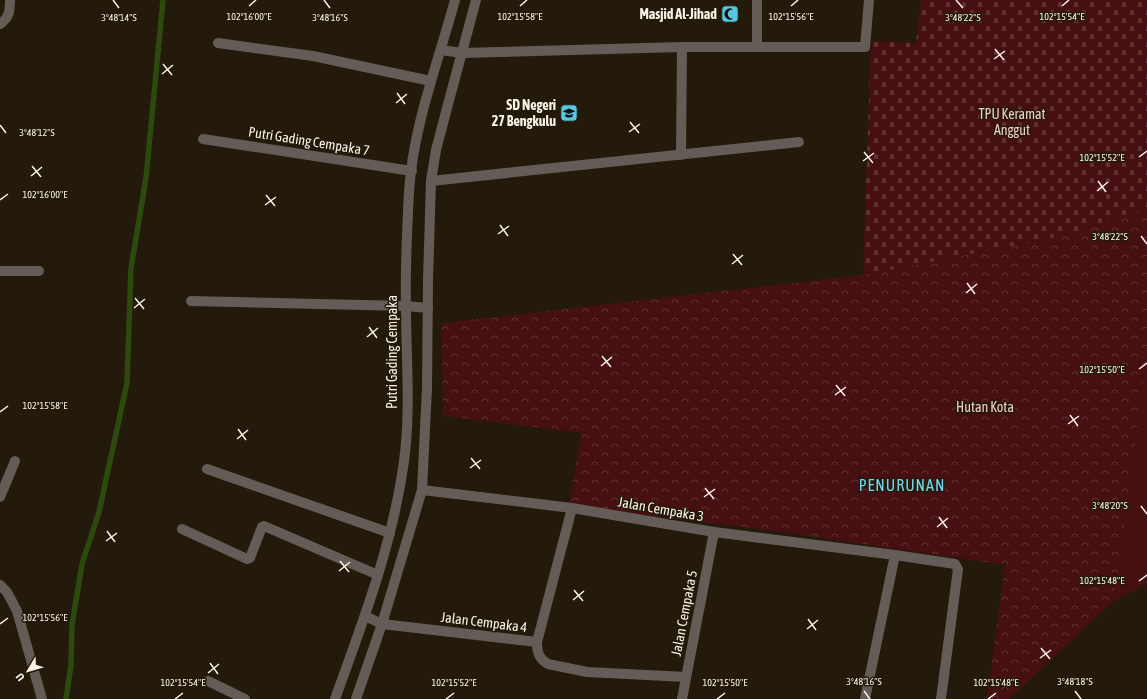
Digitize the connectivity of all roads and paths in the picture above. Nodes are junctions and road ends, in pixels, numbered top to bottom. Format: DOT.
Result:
graph roads {
  1 [pos="10,0"];
  2 [pos="455,0"];
  3 [pos="476,0"];
  4 [pos="757,0"];
  5 [pos="869,0"];
  6 [pos="0,24"];
  7 [pos="218,44"];
  8 [pos="682,47"];
  9 [pos="757,47"];
  10 [pos="441,50"];
  11 [pos="462,53"];
  12 [pos="431,81"];
  13 [pos="203,139"];
  14 [pos="799,142"];
  15 [pos="681,155"];
  16 [pos="412,171"];
  17 [pos="431,181"];
  18 [pos="0,271"];
  19 [pos="39,271"];
  20 [pos="191,301"];
  21 [pos="406,306"];
  22 [pos="428,308"];
  23 [pos="15,461"];
  24 [pos="207,469"];
  25 [pos="422,490"];
  26 [pos="0,497"];
  27 [pos="572,508"];
  28 [pos="182,529"];
  29 [pos="714,532"];
  30 [pos="390,533"];
  31 [pos="895,555"];
  32 [pos="378,575"];
  33 [pos="0,585"];
  34 [pos="365,616"];
  35 [pos="382,624"];
  36 [pos="537,642"];
  37 [pos="686,677"];
  38 [pos="208,681"];
  39 [pos="42,699"];
  40 [pos="245,699"];
  41 [pos="335,699"];
  42 [pos="356,699"];
  43 [pos="682,699"];
  44 [pos="865,699"];
  45 [pos="940,699"];
  1 -- 6 [label="street"];
  2 -- 10 [label="street, Putri Gading Cempaka"];
  3 -- 11 [label="street"];
  4 -- 9 [label="street"];
  5 -- 9 [label="street"];
  7 -- 12 [label="street"];
  8 -- 9 [label="street"];
  8 -- 11 [label="street"];
  8 -- 15 [label="street"];
  10 -- 11 [label="street"];
  10 -- 12 [label="street, Putri Gading Cempaka"];
  11 -- 17 [label="street"];
  12 -- 16 [label="street, Putri Gading Cempaka"];
  13 -- 16 [label="street, Putri Gading Cempaka 7"];
  14 -- 15 [label="street"];
  15 -- 17 [label="street"];
  16 -- 21 [label="street, Putri Gading Cempaka"];
  17 -- 22 [label="street"];
  18 -- 19 [label="street"];
  20 -- 21 [label="street"];
  21 -- 22 [label="street"];
  21 -- 30 [label="street, Putri Gading Cempaka"];
  22 -- 25 [label="street"];
  23 -- 26 [label="street"];
  24 -- 30 [label="street"];
  25 -- 27 [label="street, Jalan Cempaka 3"];
  25 -- 35 [label="street"];
  27 -- 29 [label="street, Jalan Cempaka 3"];
  27 -- 36 [label="street, Jalan Cempaka 4"];
  28 -- 32 [label="street"];
  29 -- 31 [label="street, Jalan Cempaka 3"];
  29 -- 37 [label="street, Jalan Cempaka 5"];
  30 -- 32 [label="street, Putri Gading Cempaka"];
  31 -- 44 [label="street"];
  31 -- 45 [label="street, Jalan Cempaka 3"];
  32 -- 34 [label="street, Putri Gading Cempaka"];
  33 -- 39 [label="street"];
  34 -- 35 [label="street, Jalan Cempaka 4"];
  34 -- 41 [label="street, Putri Gading Cempaka"];
  35 -- 36 [label="street, Jalan Cempaka 4"];
  35 -- 42 [label="street"];
  36 -- 37 [label="street"];
  37 -- 43 [label="street, Jalan Cempaka 5"];
  38 -- 40 [label="street"];
}
